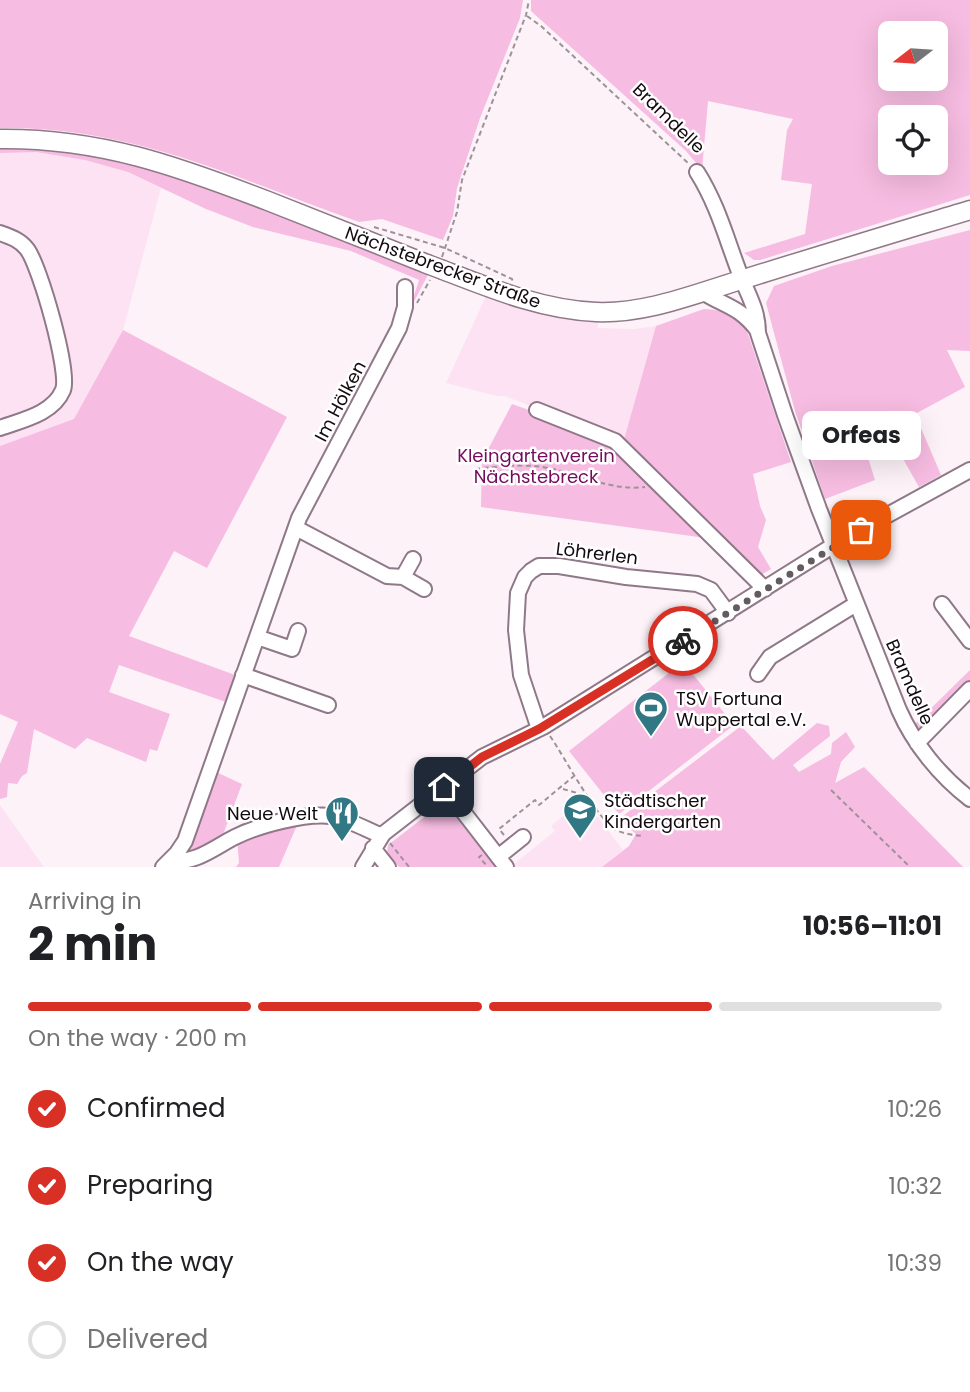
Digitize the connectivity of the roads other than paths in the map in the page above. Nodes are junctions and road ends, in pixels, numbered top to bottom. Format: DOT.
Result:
graph roads {
  1 [pos="0,139"];
  2 [pos="696,172"];
  3 [pos="970,210"];
  4 [pos="0,233"];
  5 [pos="742,280"];
  6 [pos="405,287"];
  7 [pos="704,293"];
  8 [pos="754,327"];
  9 [pos="537,410"];
  10 [pos="0,428"];
  11 [pos="970,470"];
  12 [pos="296,528"];
  13 [pos="834,545"];
  14 [pos="414,559"];
  15 [pos="403,577"];
  16 [pos="424,589"];
  17 [pos="765,589"];
  18 [pos="856,604"];
  19 [pos="942,604"];
  20 [pos="728,613"];
  21 [pos="298,631"];
  22 [pos="257,637"];
  23 [pos="970,641"];
  24 [pos="758,674"];
  25 [pos="243,675"];
  26 [pos="970,689"];
  27 [pos="328,705"];
  28 [pos="541,728"];
  29 [pos="917,743"];
  30 [pos="444,787"];
  31 [pos="970,799"];
  32 [pos="379,839"];
  33 [pos="517,842"];
  34 [pos="502,862"];
  35 [pos="167,863"];
  36 [pos="363,867"];
  37 [pos="388,867"];
  1 -- 7 [label="main road, Nächstebrecker Straße"];
  2 -- 5 [label="street, Bramdelle"];
  3 -- 5 [label="main road, Nächstebrecker Straße"];
  4 -- 10 [label="street"];
  5 -- 7 [label="main road, Nächstebrecker Straße"];
  5 -- 8 [label="street, Bramdelle"];
  6 -- 12 [label="street, Im Hölken"];
  7 -- 8 [label="street"];
  8 -- 13 [label="street, Bramdelle"];
  9 -- 17 [label="street"];
  11 -- 13 [label="street"];
  12 -- 15 [label="street"];
  12 -- 22 [label="street, Im Hölken"];
  13 -- 17 [label="street"];
  13 -- 18 [label="street, Bramdelle"];
  14 -- 15 [label="street"];
  15 -- 16 [label="street"];
  17 -- 20 [label="street"];
  18 -- 24 [label="street"];
  18 -- 29 [label="street, Bramdelle"];
  19 -- 23 [label="street"];
  20 -- 28 [label="street"];
  20 -- 28 [label="street, Löhrerlen"];
  21 -- 22 [label="street"];
  22 -- 25 [label="street, Im Hölken"];
  25 -- 27 [label="street"];
  25 -- 35 [label="street, Im Hölken"];
  26 -- 29 [label="street"];
  28 -- 30 [label="street"];
  29 -- 31 [label="street, Bramdelle"];
  30 -- 32 [label="street"];
  30 -- 34 [label="street"];
  32 -- 35 [label="street"];
  32 -- 36 [label="street"];
  32 -- 37 [label="street"];
  33 -- 34 [label="street"];
}
